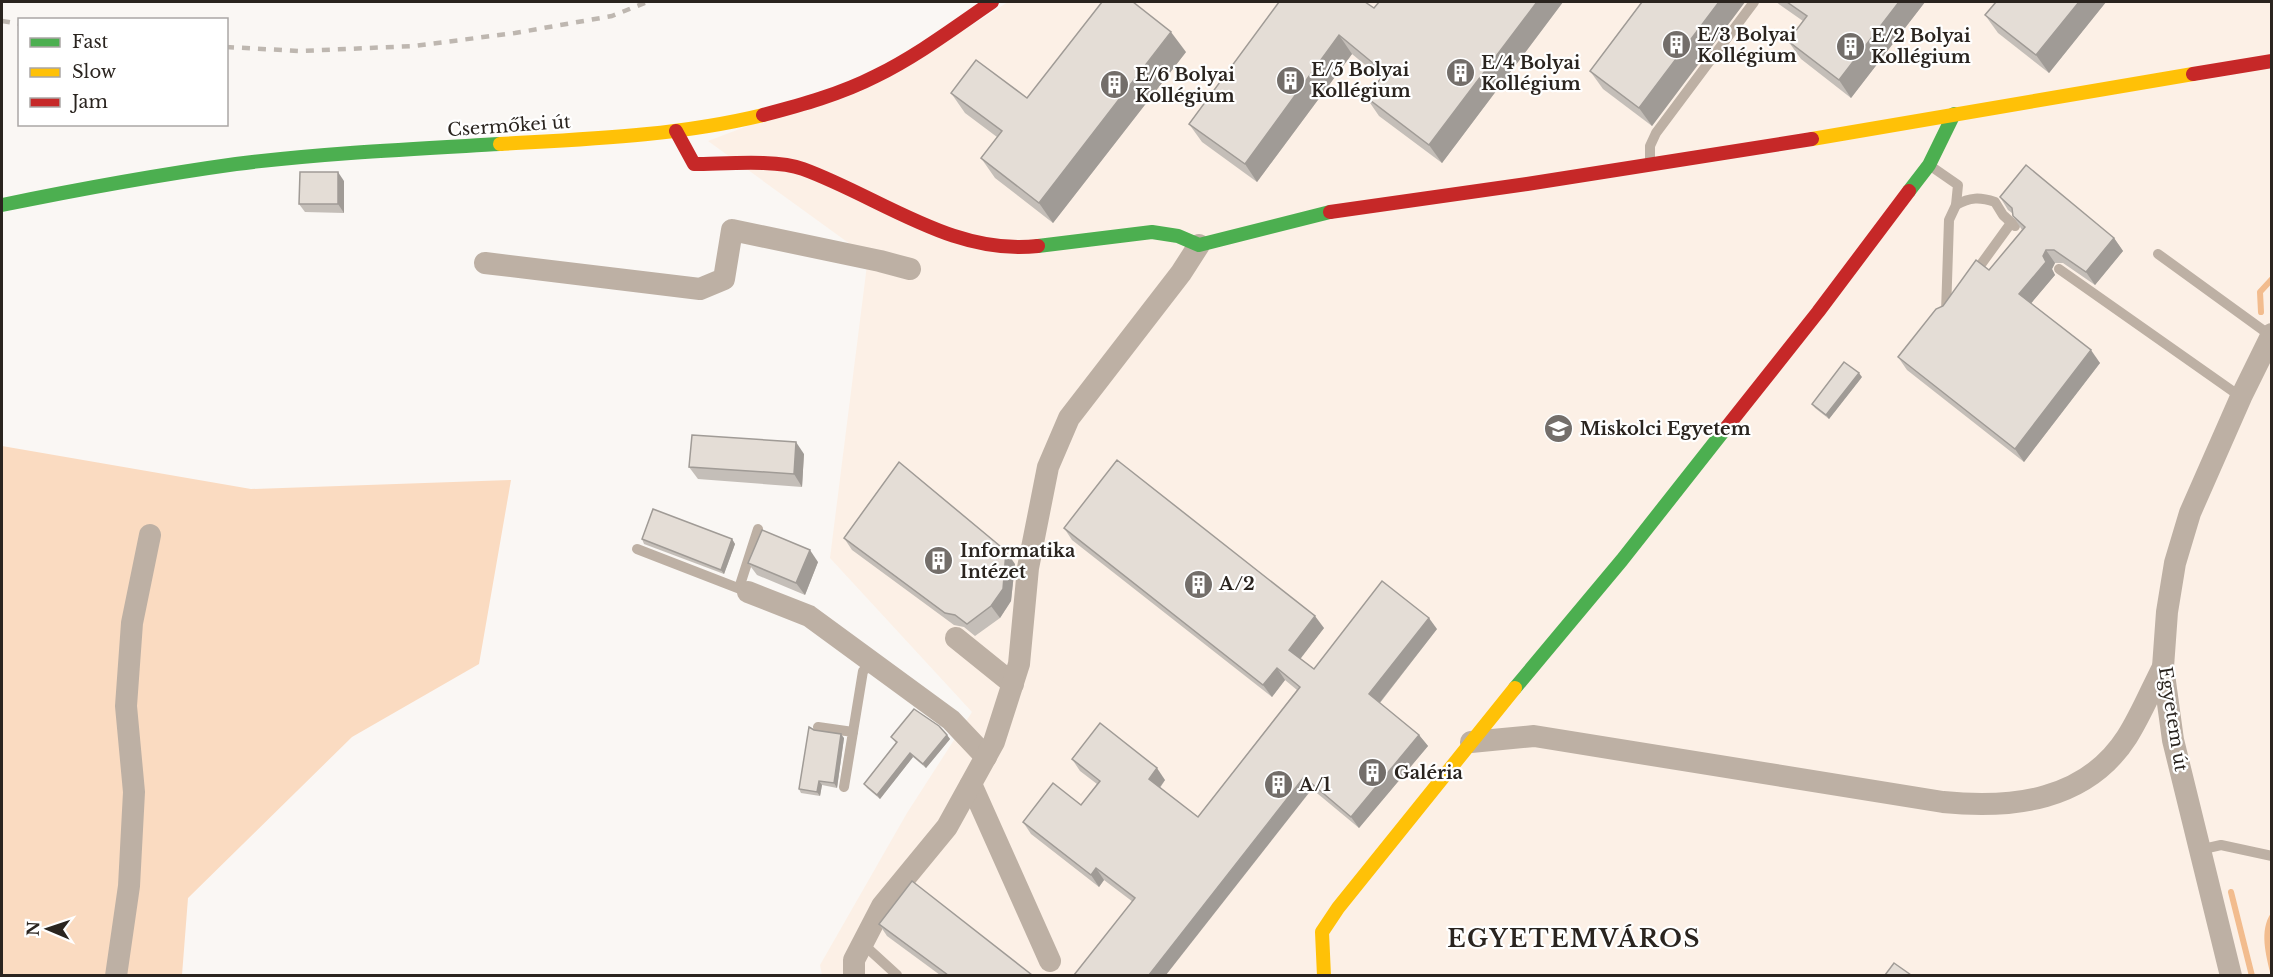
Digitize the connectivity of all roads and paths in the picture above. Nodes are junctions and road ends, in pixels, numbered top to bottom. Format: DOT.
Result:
graph roads {
  1 [pos="992,2"];
  2 [pos="1754,2"];
  3 [pos="2271,61"];
  4 [pos="1954,114"];
  5 [pos="676,131"];
  6 [pos="1650,164"];
  7 [pos="1929,165"];
  8 [pos="2,205"];
  9 [pos="1956,205"];
  10 [pos="1199,245"];
  11 [pos="2158,254"];
  12 [pos="485,263"];
  13 [pos="910,269"];
  14 [pos="2059,269"];
  15 [pos="2271,335"];
  16 [pos="2241,397"];
  17 [pos="758,529"];
  18 [pos="150,535"];
  19 [pos="638,549"];
  20 [pos="744,590"];
  21 [pos="956,638"];
  22 [pos="879,664"];
  23 [pos="2163,667"];
  24 [pos="1013,684"];
  25 [pos="818,727"];
  26 [pos="853,732"];
  27 [pos="2127,737"];
  28 [pos="2173,740"];
  29 [pos="1471,742"];
  30 [pos="986,757"];
  31 [pos="971,784"];
  32 [pos="844,787"];
  33 [pos="2199,850"];
  34 [pos="2271,856"];
  35 [pos="862,944"];
  36 [pos="1050,961"];
  37 [pos="116,975"];
  38 [pos="854,975"];
  39 [pos="897,975"];
  40 [pos="1324,975"];
  41 [pos="2231,975"];
  1 -- 5 [label="street, Csermőkei út"];
  2 -- 6 [label="lane"];
  3 -- 4 [label="street"];
  4 -- 6 [label="street"];
  4 -- 7 [label="street"];
  5 -- 8 [label="street, Csermőkei út"];
  5 -- 10 [label="street"];
  6 -- 10 [label="street"];
  7 -- 9 [label="lane"];
  7 -- 29 [label="street"];
  9 -- 9 [label="lane"];
  10 -- 24 [label="street"];
  11 -- 15 [label="lane"];
  12 -- 13 [label="street"];
  14 -- 16 [label="lane"];
  15 -- 16 [label="street, Egyetem út"];
  16 -- 23 [label="street, Egyetem út"];
  17 -- 20 [label="lane"];
  18 -- 37 [label="street"];
  19 -- 20 [label="lane"];
  20 -- 22 [label="street"];
  21 -- 24 [label="street"];
  22 -- 26 [label="lane"];
  22 -- 30 [label="street"];
  23 -- 27 [label="street"];
  23 -- 28 [label="street, Egyetem út"];
  24 -- 30 [label="street"];
  25 -- 26 [label="lane"];
  26 -- 32 [label="lane"];
  27 -- 28 [label="street"];
  27 -- 29 [label="street"];
  28 -- 33 [label="street, Egyetem út"];
  29 -- 40 [label="street"];
  30 -- 31 [label="street"];
  31 -- 35 [label="street"];
  31 -- 36 [label="street"];
  33 -- 34 [label="lane"];
  33 -- 41 [label="street, Egyetem út"];
  35 -- 38 [label="street"];
  35 -- 39 [label="lane"];
}
